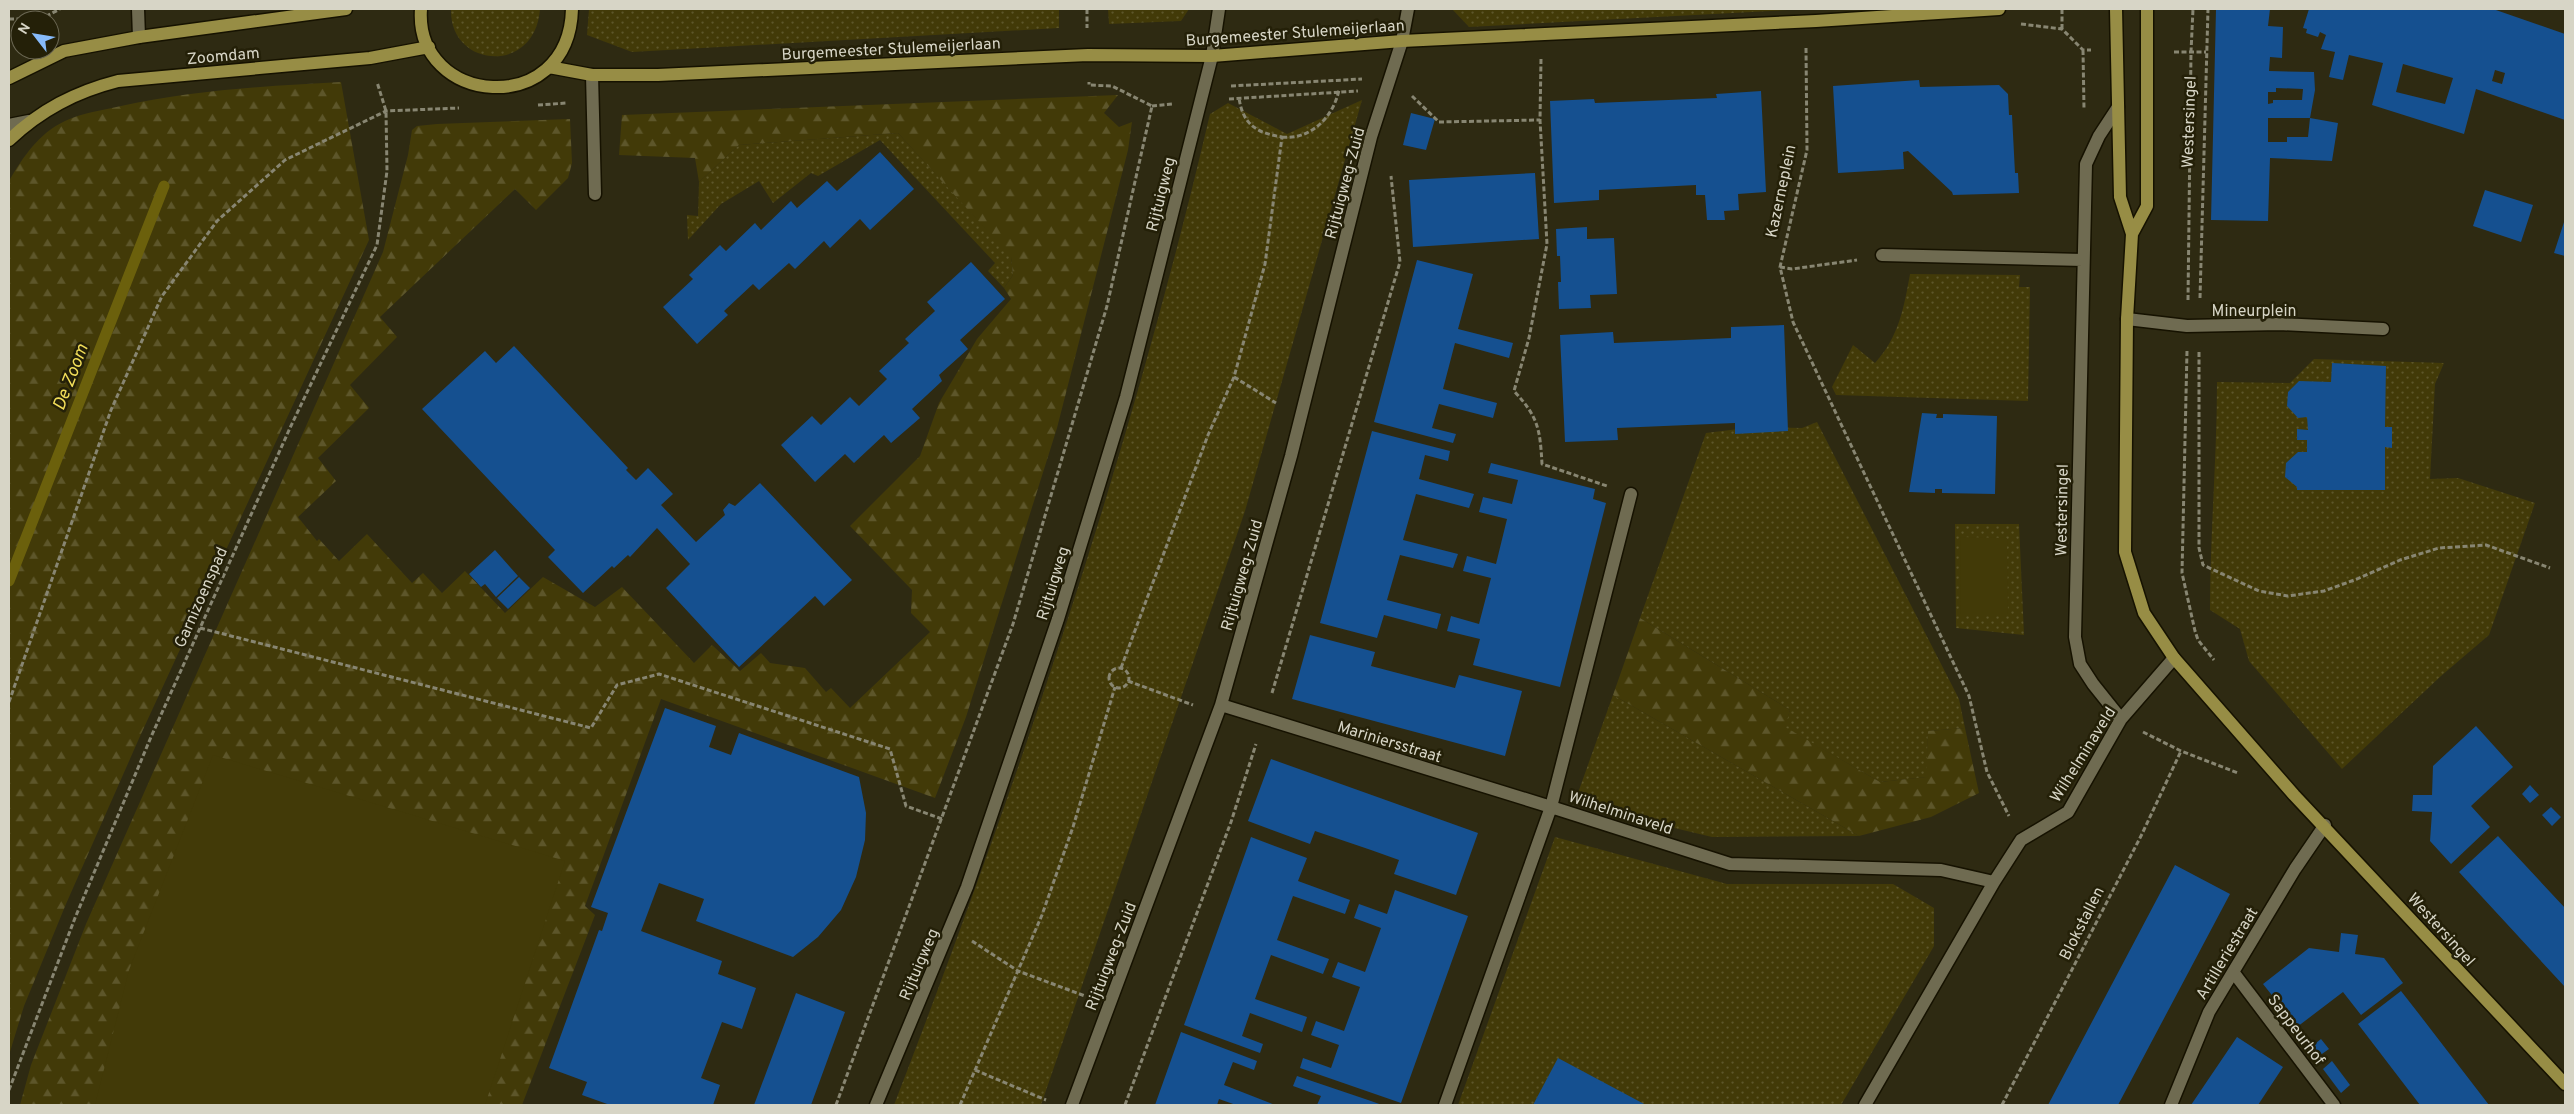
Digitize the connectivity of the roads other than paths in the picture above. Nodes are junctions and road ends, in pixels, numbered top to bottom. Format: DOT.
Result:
graph roads {
  1 [pos="138,9"];
  2 [pos="346,9"];
  3 [pos="421,9"];
  4 [pos="572,9"];
  5 [pos="1219,9"];
  6 [pos="1408,9"];
  7 [pos="1999,9"];
  8 [pos="2116,9"];
  9 [pos="2147,9"];
  10 [pos="139,37"];
  11 [pos="1402,41"];
  12 [pos="429,47"];
  13 [pos="1212,56"];
  14 [pos="549,67"];
  15 [pos="592,75"];
  16 [pos="9,78"];
  17 [pos="2118,107"];
  18 [pos="29,121"];
  19 [pos="9,125"];
  20 [pos="9,140"];
  21 [pos="595,194"];
  22 [pos="2132,234"];
  23 [pos="1882,255"];
  24 [pos="2084,260"];
  25 [pos="2126,319"];
  26 [pos="2383,329"];
  27 [pos="1631,494"];
  28 [pos="2174,658"];
  29 [pos="1220,709"];
  30 [pos="2121,718"];
  31 [pos="1551,807"];
  32 [pos="2325,825"];
  33 [pos="1994,882"];
  34 [pos="2234,973"];
  35 [pos="2565,1084"];
  36 [pos="876,1105"];
  37 [pos="1072,1105"];
  38 [pos="1445,1105"];
  39 [pos="1865,1105"];
  40 [pos="2172,1105"];
  41 [pos="2334,1105"];
  1 -- 10 [label="street"];
  2 -- 10 [label="main road, Zoomdam"];
  3 -- 12 [label="main road"];
  4 -- 14 [label="main road"];
  5 -- 13 [label="street, Rijtuigweg"];
  6 -- 11 [label="street, Rijtuigweg-Zuid"];
  7 -- 11 [label="main road, Burgemeester Stulemeijerlaan"];
  8 -- 17 [label="main road, Westersingel"];
  9 -- 22 [label="main road, Westersingel"];
  10 -- 16 [label="main road, Zoomdam"];
  11 -- 13 [label="main road, Burgemeester Stulemeijerlaan"];
  11 -- 29 [label="street, Rijtuigweg-Zuid"];
  12 -- 14 [label="main road"];
  12 -- 18 [label="main road, Zoomdam"];
  13 -- 15 [label="main road, Burgemeester Stulemeijerlaan"];
  13 -- 36 [label="street, Rijtuigweg"];
  14 -- 15 [label="main road, Burgemeester Stulemeijerlaan"];
  15 -- 21 [label="street"];
  17 -- 22 [label="main road, Westersingel"];
  17 -- 24 [label="street, Westersingel"];
  18 -- 19 [label="street"];
  18 -- 20 [label="main road, Zoomdam"];
  22 -- 25 [label="main road, Westersingel"];
  23 -- 24 [label="street"];
  24 -- 30 [label="street, Westersingel"];
  25 -- 26 [label="street, Mineurplein"];
  25 -- 28 [label="main road, Westersingel"];
  27 -- 31 [label="street"];
  28 -- 30 [label="street, Wilhelminaveld"];
  28 -- 32 [label="main road, Westersingel"];
  29 -- 31 [label="street, Mariniersstraat"];
  29 -- 37 [label="street, Rijtuigweg-Zuid"];
  30 -- 33 [label="street, Wilhelminaveld"];
  31 -- 33 [label="street, Wilhelminaveld"];
  31 -- 38 [label="street, Wilhelminaveld"];
  32 -- 34 [label="street, Artilleriestraat"];
  32 -- 35 [label="main road, Westersingel"];
  33 -- 39 [label="street, Wilhelminaveld"];
  34 -- 40 [label="street, Artilleriestraat"];
  34 -- 41 [label="street, Sappeurhof"];
}
